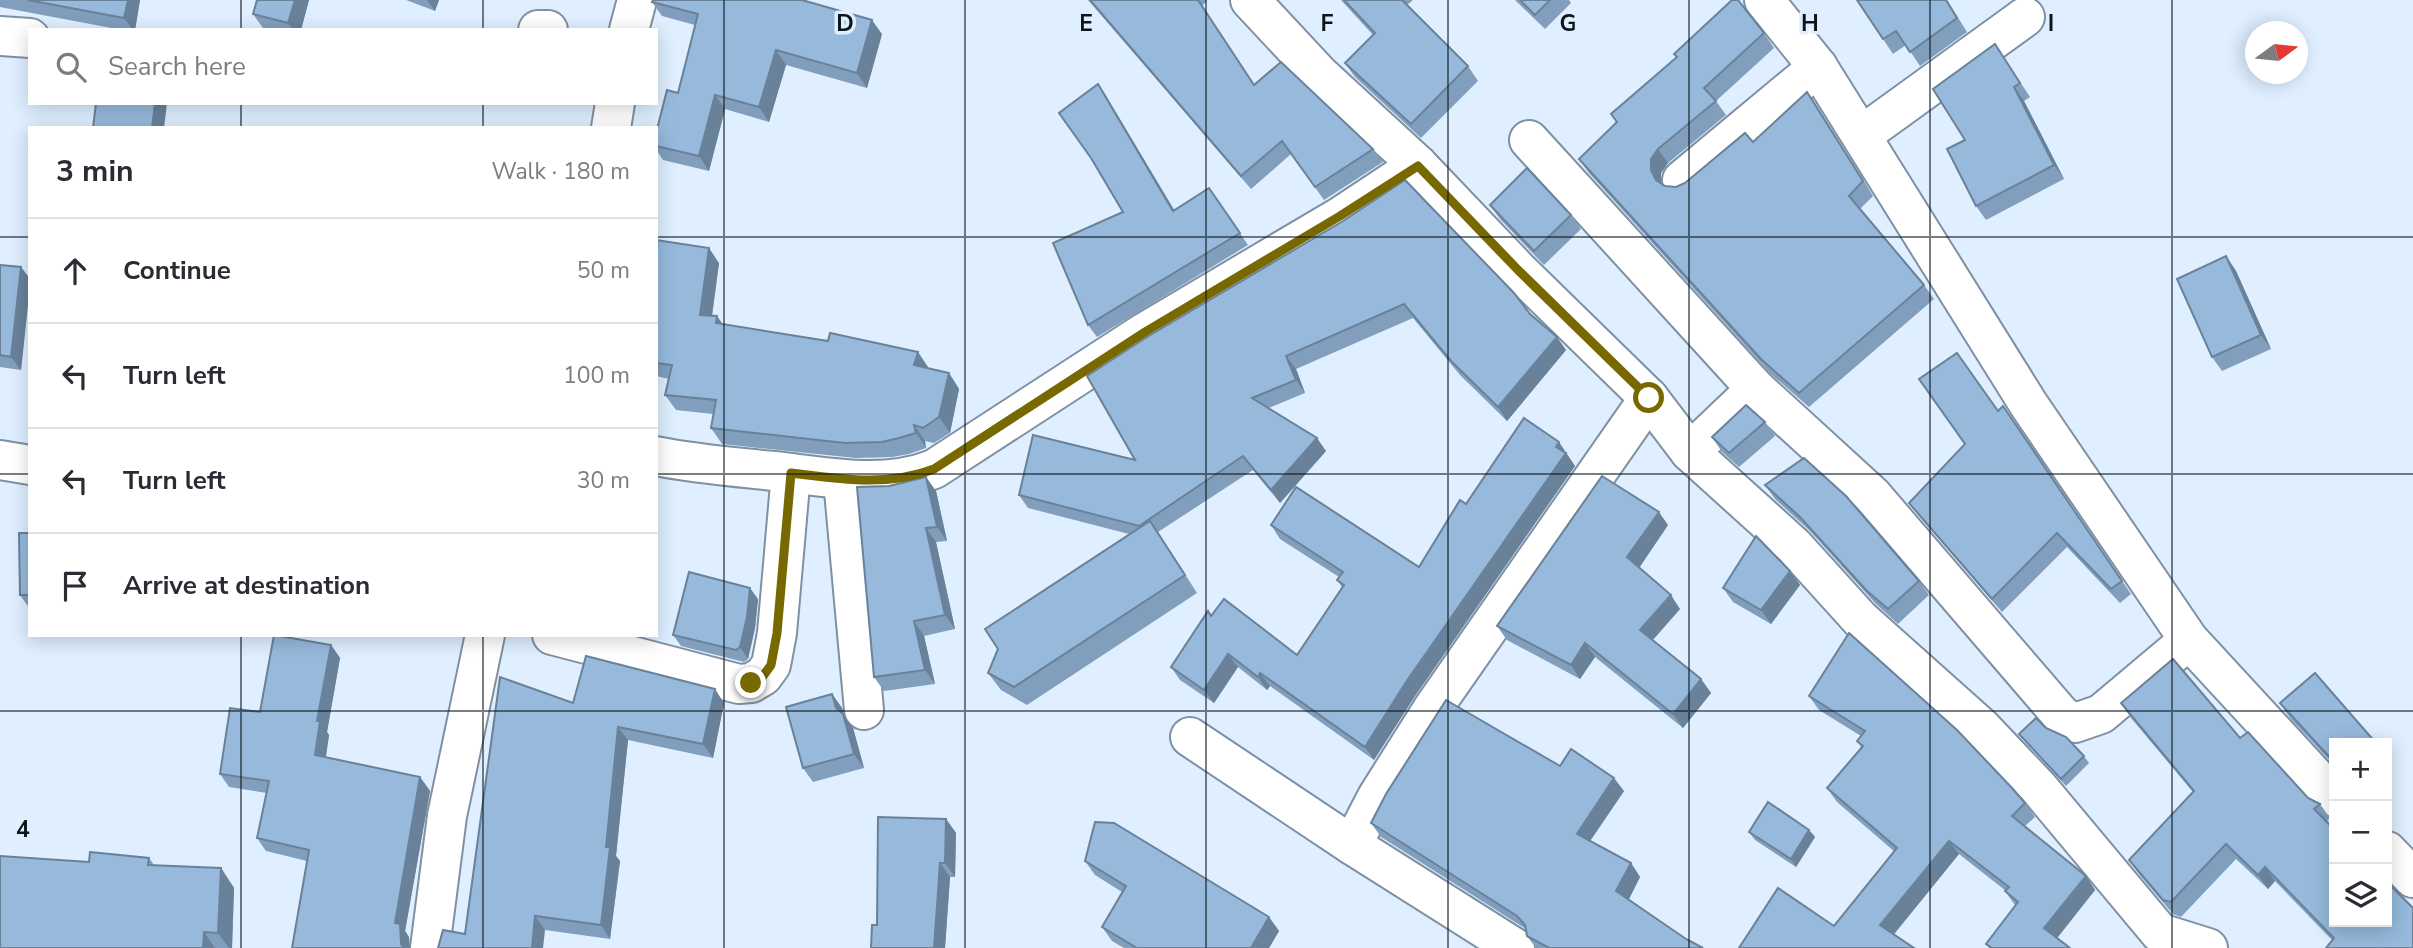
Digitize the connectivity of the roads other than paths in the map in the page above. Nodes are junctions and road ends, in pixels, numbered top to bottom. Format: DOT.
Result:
graph roads {
  1 [pos="637,0"];
  2 [pos="1250,0"];
  3 [pos="1764,0"];
  4 [pos="2025,17"];
  5 [pos="630,28"];
  6 [pos="0,36"];
  7 [pos="28,38"];
  8 [pos="1818,66"];
  9 [pos="615,105"];
  10 [pos="611,126"];
  11 [pos="1862,135"];
  12 [pos="1529,140"];
  13 [pos="1418,166"];
  14 [pos="1682,180"];
  15 [pos="1756,389"];
  16 [pos="1649,398"];
  17 [pos="1689,452"];
  18 [pos="658,456"];
  19 [pos="0,460"];
  20 [pos="28,465"];
  21 [pos="791,473"];
  22 [pos="843,480"];
  23 [pos="485,637"];
  24 [pos="560,637"];
  25 [pos="2189,640"];
  26 [pos="864,710"];
  27 [pos="1190,737"];
  28 [pos="2329,792"];
  29 [pos="1352,845"];
  30 [pos="2392,856"];
  31 [pos="2413,878"];
  32 [pos="429,948"];
  33 [pos="1514,948"];
  34 [pos="2208,948"];
  1 -- 5 [label="street"];
  2 -- 13 [label="street"];
  3 -- 8 [label="street"];
  4 -- 11 [label="street"];
  6 -- 7 [label="street"];
  8 -- 11 [label="street"];
  8 -- 14 [label="street"];
  9 -- 10 [label="street"];
  11 -- 25 [label="street"];
  12 -- 15 [label="street"];
  13 -- 16 [label="street"];
  13 -- 22 [label="street"];
  15 -- 17 [label="street"];
  15 -- 25 [label="street"];
  16 -- 17 [label="street"];
  16 -- 29 [label="street"];
  17 -- 34 [label="street"];
  18 -- 21 [label="street"];
  19 -- 20 [label="street"];
  21 -- 22 [label="street"];
  21 -- 24 [label="street"];
  22 -- 26 [label="street"];
  23 -- 32 [label="street"];
  25 -- 28 [label="street"];
  27 -- 29 [label="street"];
  29 -- 33 [label="street"];
  30 -- 31 [label="street"];
}
